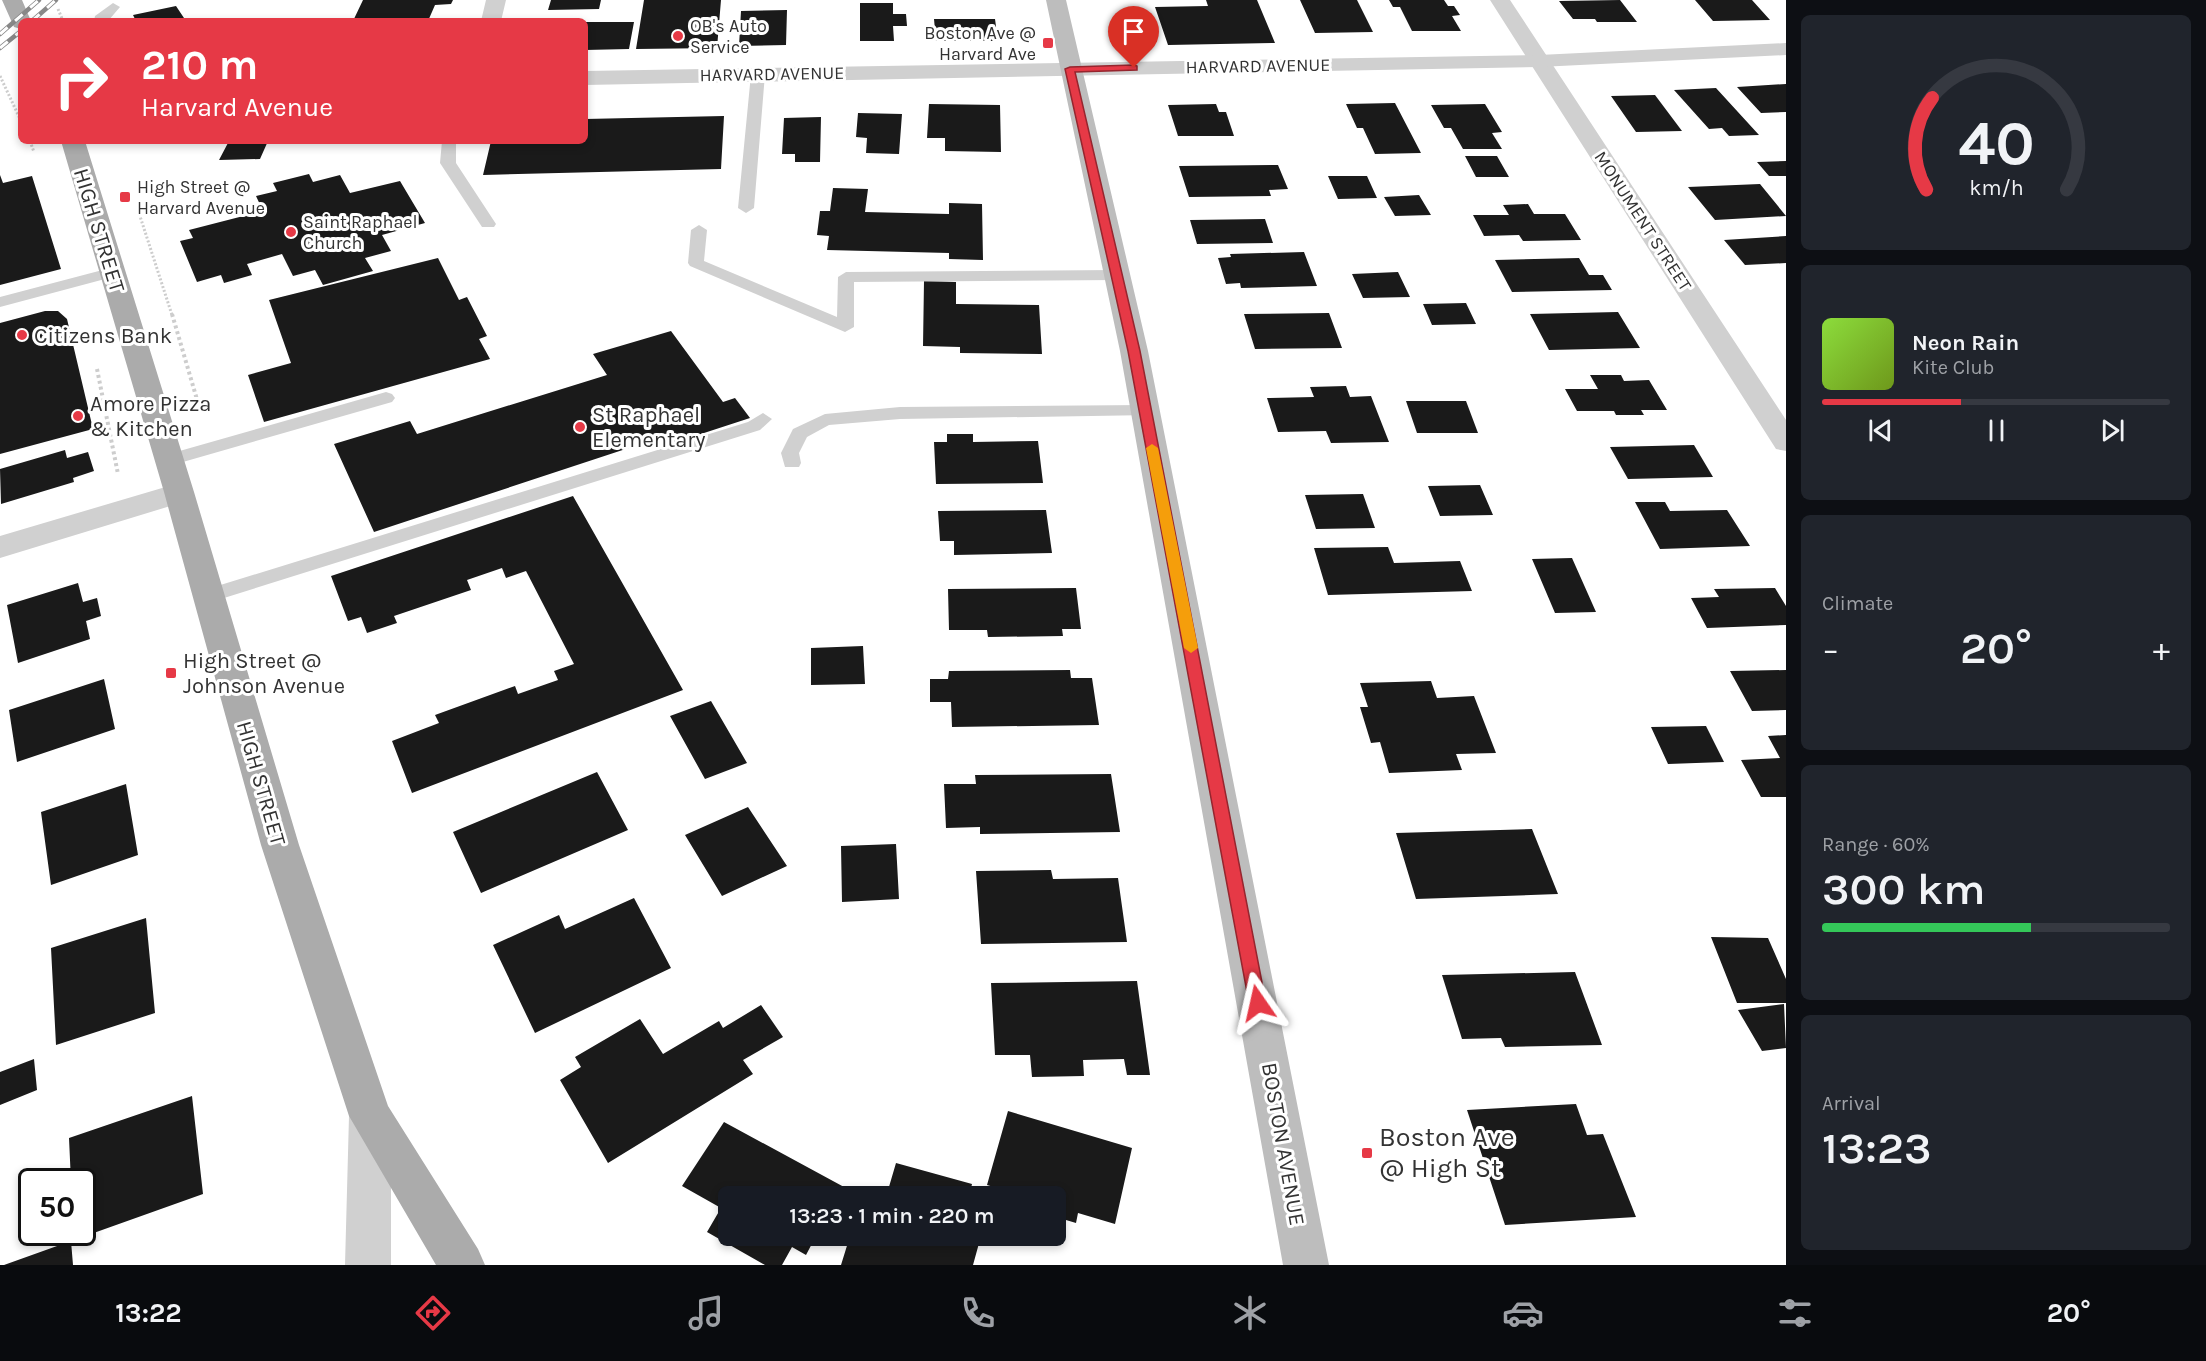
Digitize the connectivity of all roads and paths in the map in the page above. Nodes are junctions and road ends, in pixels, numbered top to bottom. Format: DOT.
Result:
graph roads {
  1 [pos="496,0"];
  2 [pos="1056,0"];
  3 [pos="1500,0"];
  4 [pos="8,2"];
  5 [pos="112,7"];
  6 [pos="18,18"];
  7 [pos="101,18"];
  8 [pos="492,18"];
  9 [pos="1786,49"];
  10 [pos="1539,61"];
  11 [pos="1070,69"];
  12 [pos="758,74"];
  13 [pos="0,76"];
  14 [pos="588,78"];
  15 [pos="18,107"];
  16 [pos="15,108"];
  17 [pos="18,114"];
  18 [pos="74,144"];
  19 [pos="449,144"];
  20 [pos="746,208"];
  21 [pos="137,209"];
  22 [pos="488,224"];
  23 [pos="699,230"];
  24 [pos="114,272"];
  25 [pos="1117,274"];
  26 [pos="0,302"];
  27 [pos="386,398"];
  28 [pos="1145,411"];
  29 [pos="763,419"];
  30 [pos="1786,442"];
  31 [pos="211,448"];
  32 [pos="169,460"];
  33 [pos="792,463"];
  34 [pos="179,493"];
  35 [pos="0,547"];
  36 [pos="208,596"];
  37 [pos="369,1116"];
  38 [pos="368,1265"];
  39 [pos="462,1265"];
  40 [pos="1306,1265"];
  1 -- 8 [label="street"];
  2 -- 11 [label="main road, BOSTON AVENUE"];
  3 -- 10 [label="street, MONUMENT STREET"];
  4 -- 6 [label="main road"];
  5 -- 7 [label="lane"];
  9 -- 10 [label="street, HARVARD AVENUE"];
  10 -- 11 [label="street, HARVARD AVENUE"];
  10 -- 30 [label="street, MONUMENT STREET"];
  11 -- 12 [label="street, HARVARD AVENUE"];
  11 -- 25 [label="main road, BOSTON AVENUE"];
  12 -- 14 [label="street, HARVARD AVENUE"];
  12 -- 20 [label="lane"];
  13 -- 16 [label="path"];
  15 -- 16 [label="path"];
  16 -- 17 [label="path"];
  18 -- 24 [label="main road, HIGH STREET"];
  19 -- 22 [label="lane"];
  21 -- 31 [label="path"];
  23 -- 25 [label="lane"];
  24 -- 26 [label="lane"];
  24 -- 32 [label="main road, HIGH STREET"];
  25 -- 28 [label="main road, BOSTON AVENUE"];
  27 -- 31 [label="lane"];
  28 -- 33 [label="lane"];
  28 -- 40 [label="main road, BOSTON AVENUE"];
  29 -- 36 [label="lane"];
  31 -- 32 [label="lane"];
  32 -- 34 [label="main road, HIGH STREET"];
  34 -- 35 [label="street"];
  34 -- 36 [label="main road, HIGH STREET"];
  36 -- 37 [label="main road, HIGH STREET"];
  37 -- 38 [label="street"];
  37 -- 39 [label="main road, HIGH STREET"];
}
